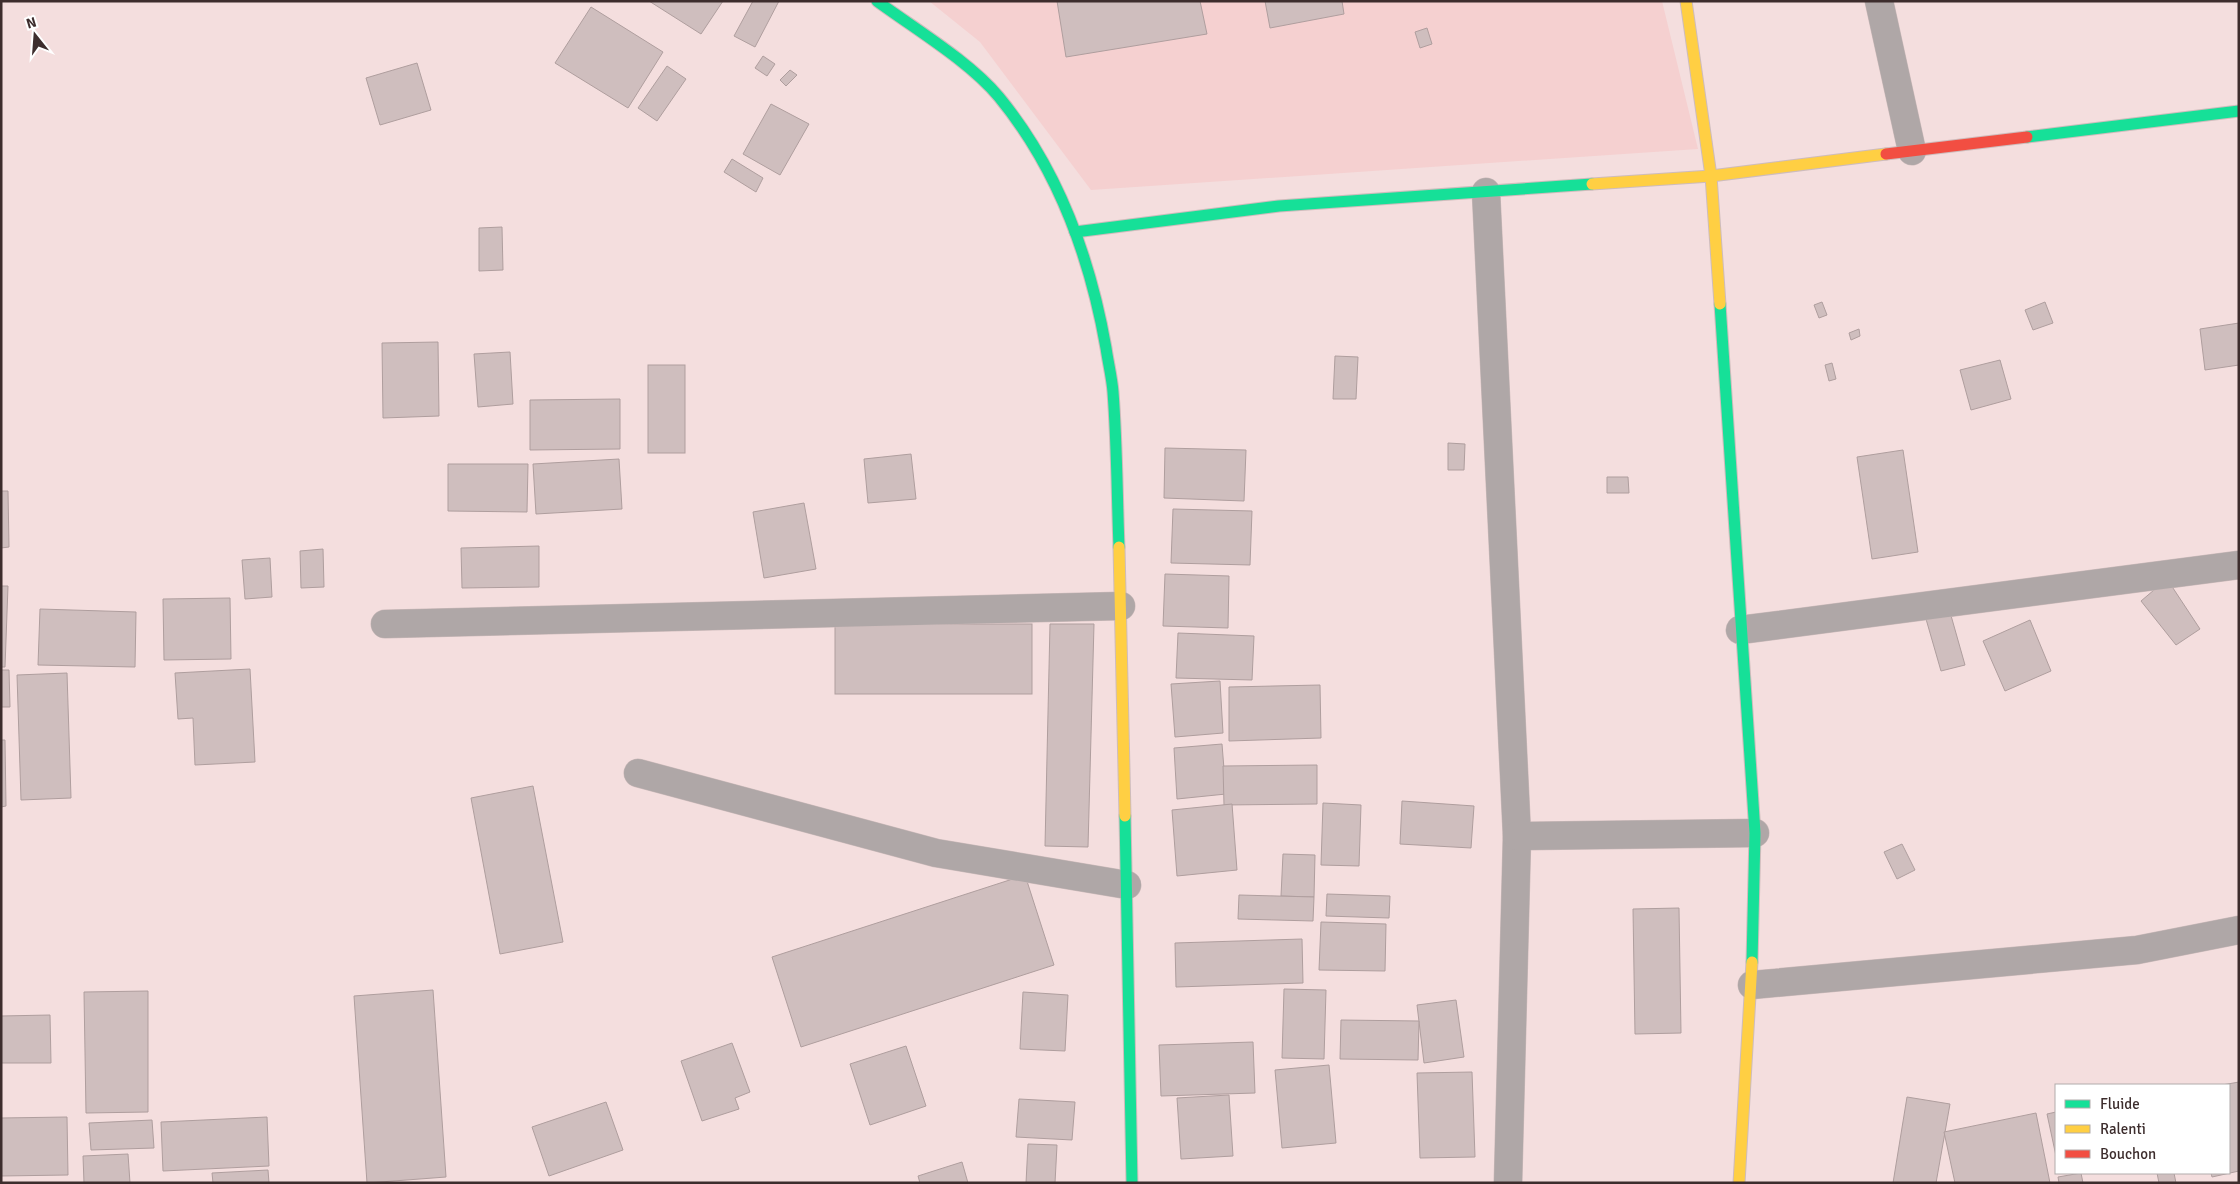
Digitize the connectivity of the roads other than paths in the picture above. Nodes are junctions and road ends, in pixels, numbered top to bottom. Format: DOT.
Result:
graph roads {
  1 [pos="877,1"];
  2 [pos="1686,1"];
  3 [pos="1879,1"];
  4 [pos="2239,111"];
  5 [pos="1912,151"];
  6 [pos="1711,176"];
  7 [pos="1486,192"];
  8 [pos="1075,232"];
  9 [pos="2239,565"];
  10 [pos="1121,606"];
  11 [pos="385,624"];
  12 [pos="1740,630"];
  13 [pos="638,773"];
  14 [pos="1755,833"];
  15 [pos="1517,836"];
  16 [pos="1127,886"];
  17 [pos="2239,930"];
  18 [pos="1752,985"];
  19 [pos="1132,1183"];
  20 [pos="1508,1183"];
  21 [pos="1738,1183"];
  1 -- 8 [label="street"];
  2 -- 6 [label="street"];
  3 -- 5 [label="street"];
  4 -- 5 [label="street"];
  5 -- 6 [label="street"];
  6 -- 7 [label="street"];
  6 -- 12 [label="street"];
  7 -- 8 [label="street"];
  7 -- 15 [label="street"];
  8 -- 10 [label="street"];
  9 -- 12 [label="street"];
  10 -- 11 [label="street"];
  10 -- 16 [label="street"];
  12 -- 14 [label="street"];
  13 -- 16 [label="street"];
  14 -- 15 [label="street"];
  14 -- 18 [label="street"];
  15 -- 20 [label="street"];
  16 -- 19 [label="street"];
  17 -- 18 [label="street"];
  18 -- 21 [label="street"];
}
